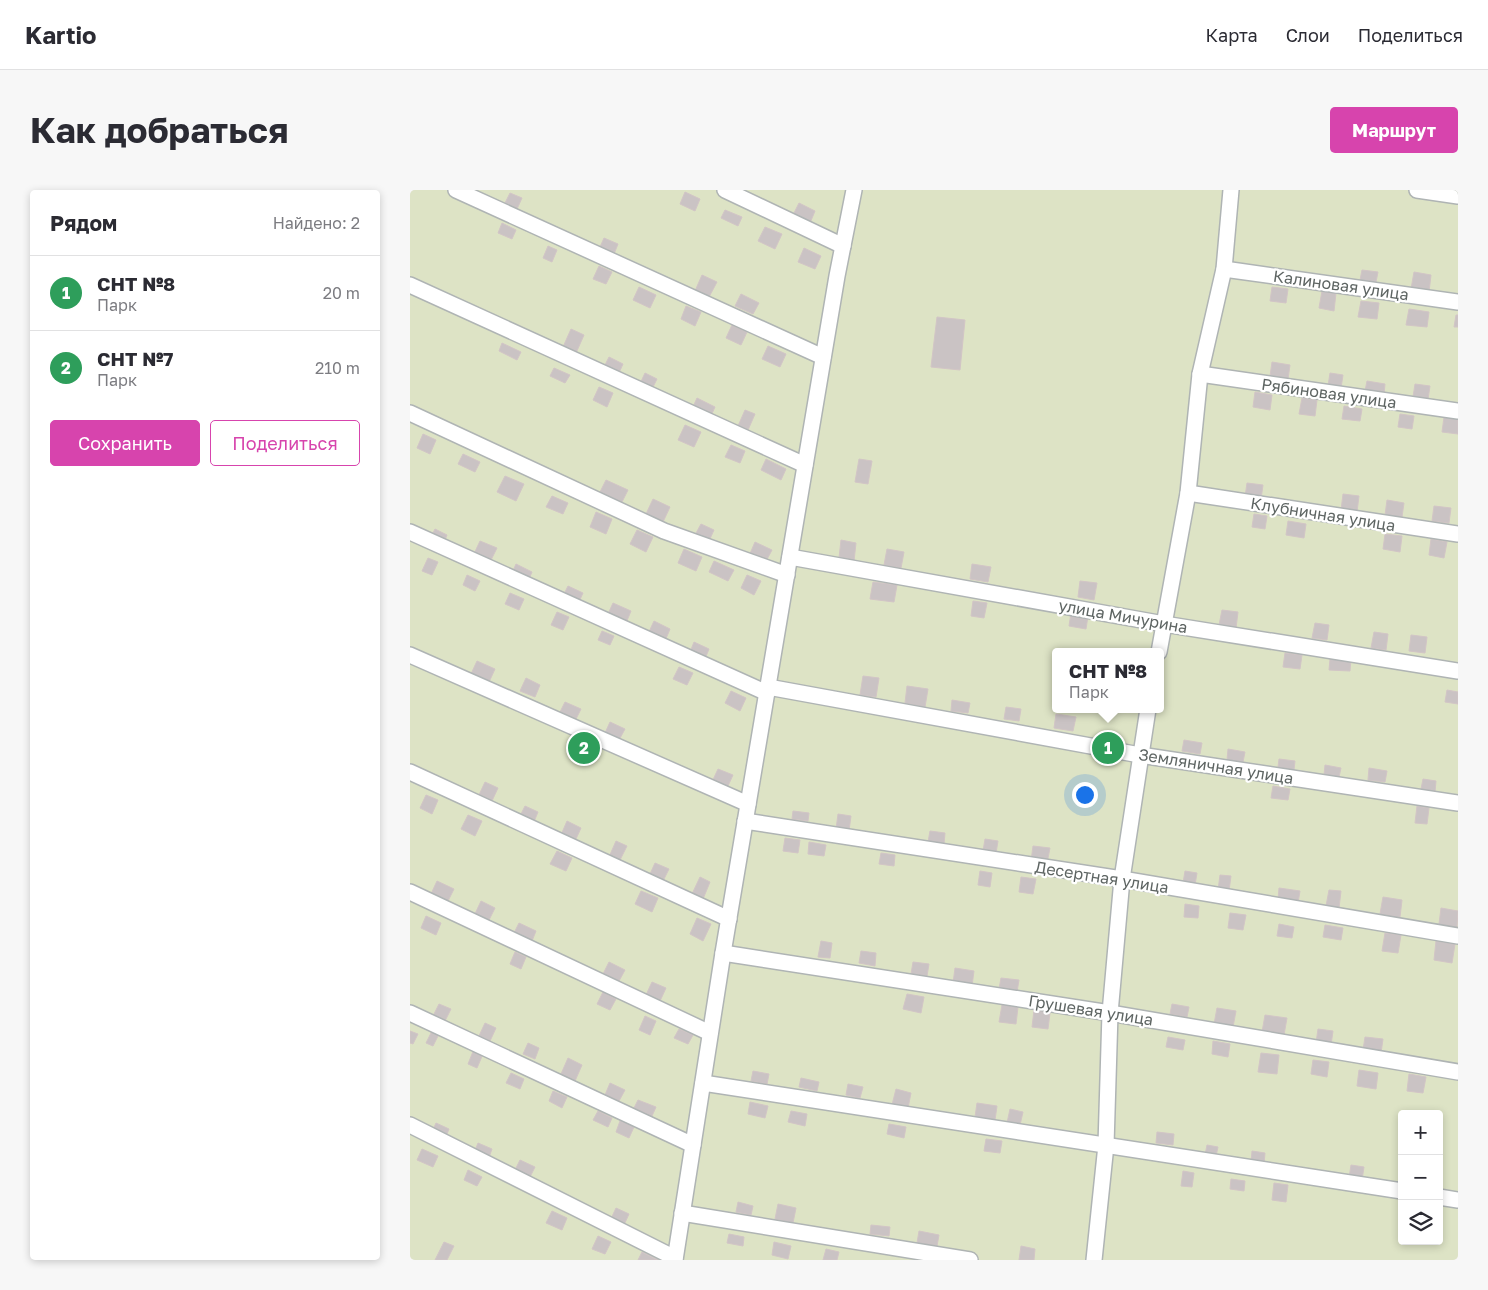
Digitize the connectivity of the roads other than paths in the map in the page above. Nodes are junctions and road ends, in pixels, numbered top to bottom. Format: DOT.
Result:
graph roads {
  1 [pos="456,190"];
  2 [pos="725,190"];
  3 [pos="854,190"];
  4 [pos="1231,190"];
  5 [pos="1417,190"];
  6 [pos="1458,196"];
  7 [pos="843,246"];
  8 [pos="1224,269"];
  9 [pos="410,285"];
  10 [pos="1458,302"];
  11 [pos="823,358"];
  12 [pos="1200,374"];
  13 [pos="1458,411"];
  14 [pos="410,413"];
  15 [pos="805,465"];
  16 [pos="1188,493"];
  17 [pos="410,532"];
  18 [pos="1458,534"];
  19 [pos="790,557"];
  20 [pos="786,575"];
  21 [pos="1164,624"];
  22 [pos="1160,648"];
  23 [pos="410,655"];
  24 [pos="1458,671"];
  25 [pos="767,690"];
  26 [pos="1147,713"];
  27 [pos="1140,755"];
  28 [pos="410,772"];
  29 [pos="1458,803"];
  30 [pos="748,804"];
  31 [pos="745,821"];
  32 [pos="1122,879"];
  33 [pos="410,892"];
  34 [pos="729,919"];
  35 [pos="1458,936"];
  36 [pos="723,953"];
  37 [pos="1110,1012"];
  38 [pos="410,1013"];
  39 [pos="710,1033"];
  40 [pos="1458,1072"];
  41 [pos="703,1083"];
  42 [pos="410,1125"];
  43 [pos="693,1145"];
  44 [pos="1106,1145"];
  45 [pos="1398,1190"];
  46 [pos="1443,1198"];
  47 [pos="1458,1200"];
  48 [pos="682,1213"];
  49 [pos="675,1259"];
  50 [pos="970,1260"];
  51 [pos="1094,1260"];
  1 -- 11 [label="street"];
  2 -- 7 [label="street"];
  3 -- 7 [label="street"];
  4 -- 8 [label="street"];
  5 -- 6 [label="street"];
  7 -- 11 [label="street"];
  8 -- 10 [label="street, Калиновая улица"];
  8 -- 12 [label="street"];
  9 -- 15 [label="street"];
  11 -- 15 [label="street"];
  12 -- 13 [label="street, Рябиновая улица"];
  12 -- 16 [label="street"];
  14 -- 20 [label="street"];
  15 -- 19 [label="street"];
  16 -- 18 [label="street, Клубничная улица"];
  16 -- 21 [label="street"];
  17 -- 25 [label="street, Земляничная улица"];
  19 -- 20 [label="street"];
  19 -- 21 [label="street, улица Мичурина"];
  20 -- 25 [label="street"];
  21 -- 22 [label="street"];
  21 -- 24 [label="street, улица Мичурина"];
  23 -- 30 [label="street"];
  25 -- 27 [label="street, Земляничная улица"];
  25 -- 30 [label="street"];
  26 -- 27 [label="street"];
  27 -- 29 [label="street, Земляничная улица"];
  27 -- 32 [label="street"];
  28 -- 34 [label="street"];
  30 -- 31 [label="street"];
  31 -- 32 [label="street, Десертная улица"];
  31 -- 34 [label="street"];
  32 -- 35 [label="street, Десертная улица"];
  32 -- 37 [label="street"];
  33 -- 39 [label="street"];
  34 -- 36 [label="street"];
  36 -- 37 [label="street, Грушевая улица"];
  36 -- 39 [label="street"];
  37 -- 40 [label="street, Грушевая улица"];
  37 -- 44 [label="street"];
  38 -- 43 [label="street"];
  39 -- 41 [label="street"];
  41 -- 43 [label="street"];
  41 -- 44 [label="street"];
  42 -- 49 [label="street"];
  43 -- 48 [label="street"];
  44 -- 45 [label="street"];
  44 -- 51 [label="street"];
  46 -- 47 [label="street"];
  48 -- 49 [label="street"];
  48 -- 50 [label="street"];
}
